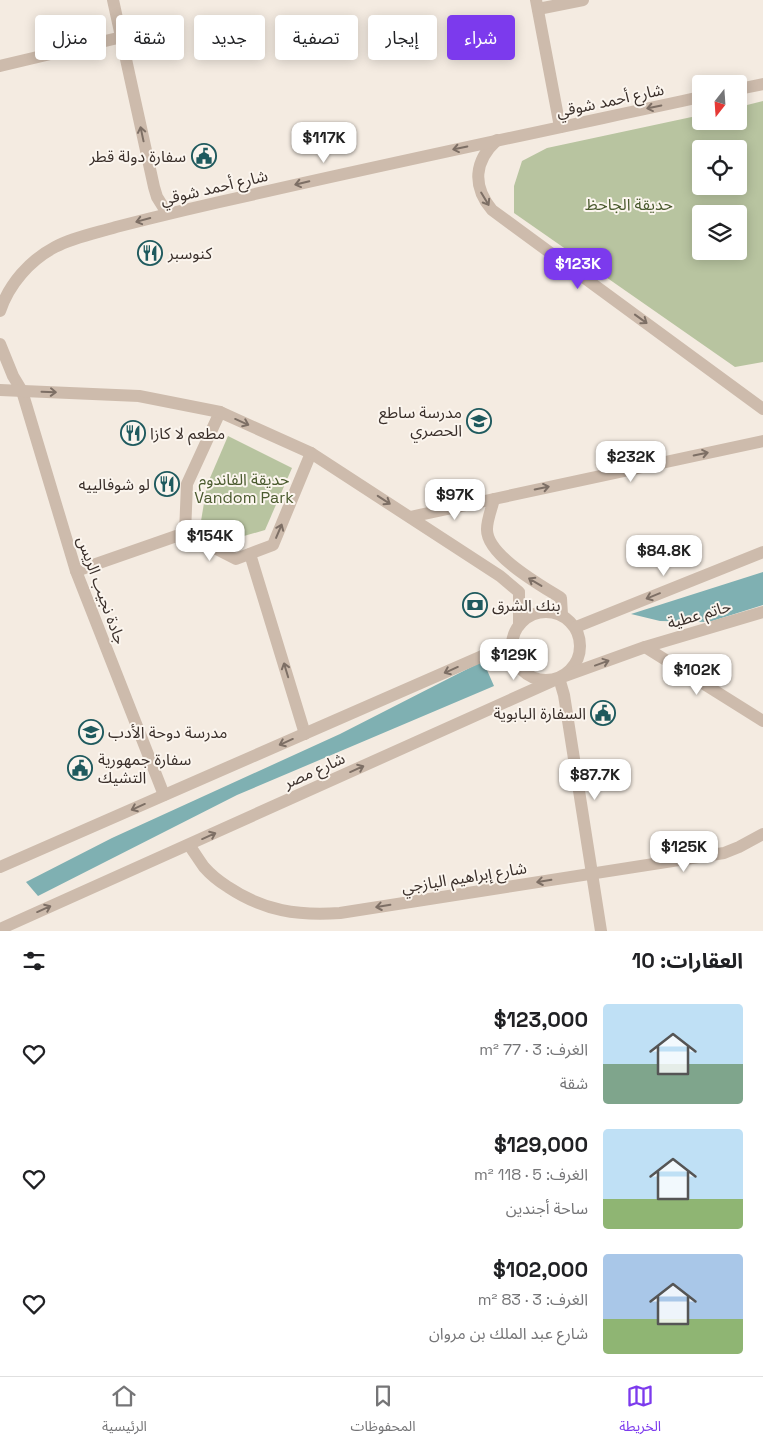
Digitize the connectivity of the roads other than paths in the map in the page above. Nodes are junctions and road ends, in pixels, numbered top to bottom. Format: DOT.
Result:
graph roads {
  1 [pos="113,0"];
  2 [pos="583,0"];
  3 [pos="537,4"];
  4 [pos="117,15"];
  5 [pos="116,38"];
  6 [pos="127,60"];
  7 [pos="0,66"];
  8 [pos="763,84"];
  9 [pos="748,87"];
  10 [pos="692,99"];
  11 [pos="560,127"];
  12 [pos="497,140"];
  13 [pos="167,213"];
  14 [pos="0,311"];
  15 [pos="0,344"];
  16 [pos="0,390"];
  17 [pos="22,391"];
  18 [pos="763,409"];
  19 [pos="220,412"];
  20 [pos="763,441"];
  21 [pos="311,453"];
  22 [pos="494,499"];
  23 [pos="410,517"];
  24 [pos="185,533"];
  25 [pos="763,552"];
  26 [pos="250,554"];
  27 [pos="76,571"];
  28 [pos="763,612"];
  29 [pos="562,615"];
  30 [pos="519,625"];
  31 [pos="576,627"];
  32 [pos="512,643"];
  33 [pos="645,647"];
  34 [pos="560,678"];
  35 [pos="763,721"];
  36 [pos="305,734"];
  37 [pos="164,795"];
  38 [pos="763,834"];
  39 [pos="189,845"];
  40 [pos="0,867"];
  41 [pos="592,873"];
  42 [pos="0,929"];
  43 [pos="601,931"];
  1 -- 4 [label="street"];
  2 -- 3 [label="street"];
  3 -- 11 [label="street"];
  5 -- 7 [label="street"];
  13 -- 6 [label="street, one-way"];
  8 -- 9 [label="street"];
  10 -- 11 [label="street, شارع أحمد شوقي, one-way"];
  11 -- 12 [label="street, شارع أحمد شوقي"];
  12 -- 13 [label="street, شارع أحمد شوقي, one-way"];
  12 -- 18 [label="street, one-way"];
  13 -- 14 [label="street, شارع أحمد شوقي, one-way"];
  15 -- 17 [label="street"];
  16 -- 17 [label="street"];
  17 -- 19 [label="street, one-way"];
  17 -- 27 [label="street, جادة نجيب الريس"];
  19 -- 21 [label="street, one-way"];
  19 -- 24 [label="street"];
  22 -- 20 [label="street, one-way"];
  21 -- 23 [label="street, one-way"];
  26 -- 21 [label="street, one-way"];
  22 -- 23 [label="street"];
  29 -- 22 [label="street, one-way"];
  23 -- 30 [label="street"];
  24 -- 26 [label="street"];
  24 -- 27 [label="street"];
  25 -- 31 [label="street, حاتم عطية, one-way"];
  36 -- 26 [label="street, one-way"];
  27 -- 37 [label="street, جادة نجيب الريس"];
  28 -- 33 [label="street, حاتم عطية"];
  29 -- 30 [label="street"];
  29 -- 31 [label="street"];
  30 -- 32 [label="street"];
  31 -- 34 [label="street"];
  32 -- 34 [label="street"];
  32 -- 36 [label="street, one-way"];
  34 -- 33 [label="street, شارع مصر, one-way"];
  33 -- 35 [label="street"];
  39 -- 34 [label="street, شارع مصر, one-way"];
  34 -- 41 [label="street"];
  36 -- 37 [label="street, one-way"];
  37 -- 40 [label="street, one-way"];
  38 -- 41 [label="street, شارع إبراهيم اليازجي"];
  41 -- 39 [label="street, شارع إبراهيم اليازجي, one-way"];
  42 -- 39 [label="street, شارع مصر, one-way"];
  41 -- 43 [label="street"];
}
